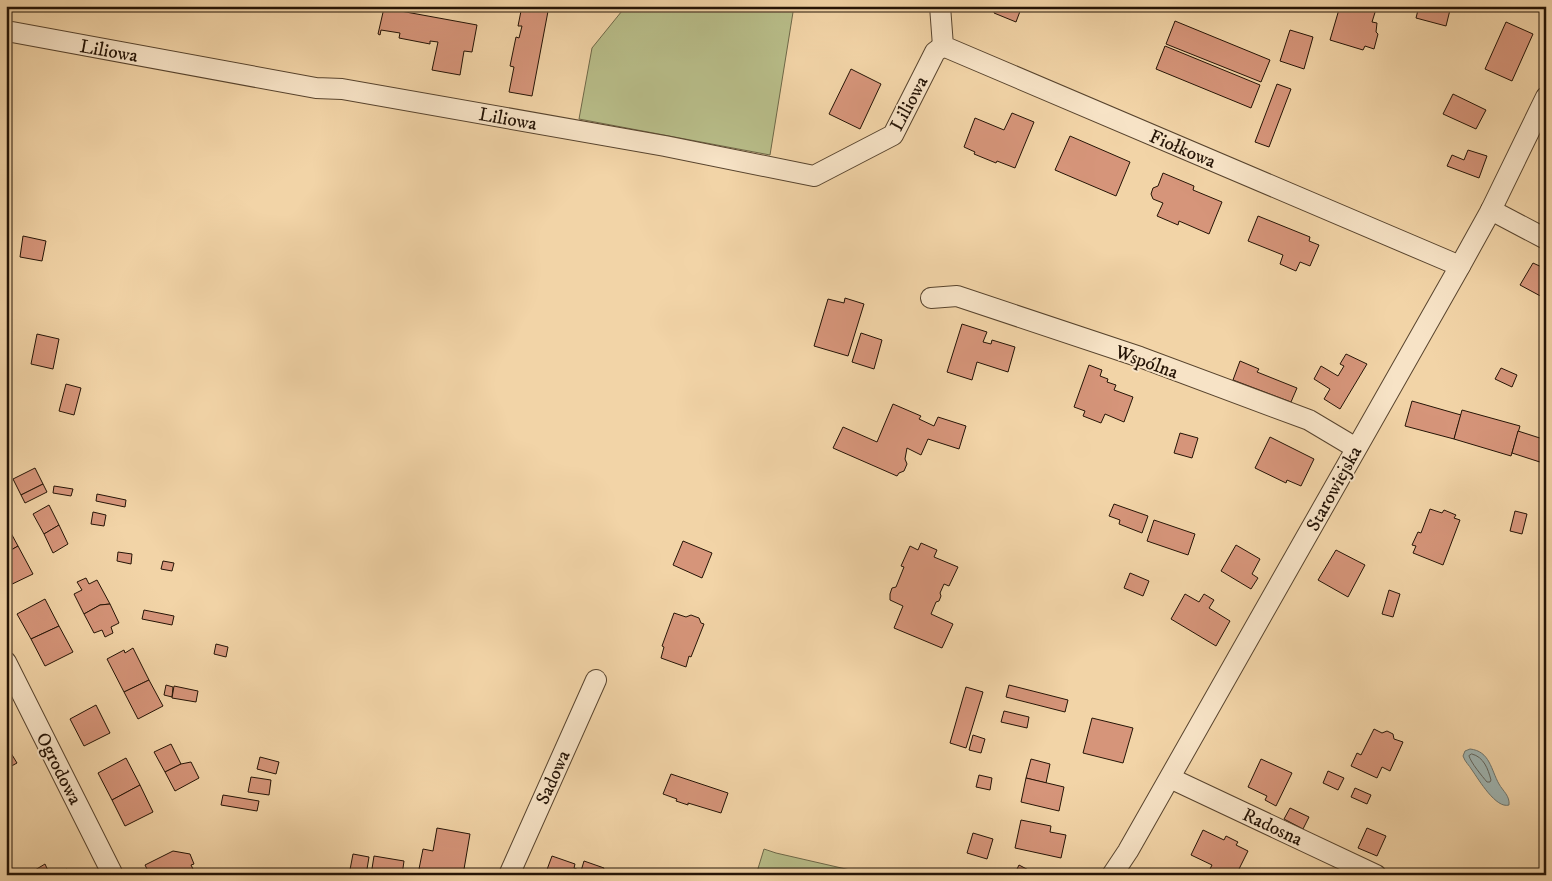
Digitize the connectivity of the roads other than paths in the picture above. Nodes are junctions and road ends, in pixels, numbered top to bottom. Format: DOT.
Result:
graph roads {
  1 [pos="940,6"];
  2 [pos="12,32"];
  3 [pos="943,46"];
  4 [pos="1546,97"];
  5 [pos="1491,210"];
  6 [pos="1546,239"];
  7 [pos="1460,266"];
  8 [pos="930,298"];
  9 [pos="1356,448"];
  10 [pos="6,662"];
  11 [pos="596,680"];
  12 [pos="1170,778"];
  13 [pos="114,875"];
  14 [pos="509,875"];
  15 [pos="1112,875"];
  16 [pos="1376,875"];
  1 -- 3 [label="street"];
  2 -- 3 [label="street, Liliowa"];
  3 -- 7 [label="street, Fiołkowa"];
  4 -- 5 [label="street, Starowiejska"];
  5 -- 6 [label="street"];
  5 -- 7 [label="street, Starowiejska"];
  7 -- 9 [label="street, Starowiejska"];
  8 -- 9 [label="street, Wspólna"];
  9 -- 12 [label="street, Starowiejska"];
  10 -- 13 [label="street, Ogrodowa"];
  11 -- 14 [label="street, Sadowa"];
  12 -- 15 [label="street, Starowiejska"];
  12 -- 16 [label="street, Radosna"];
}
